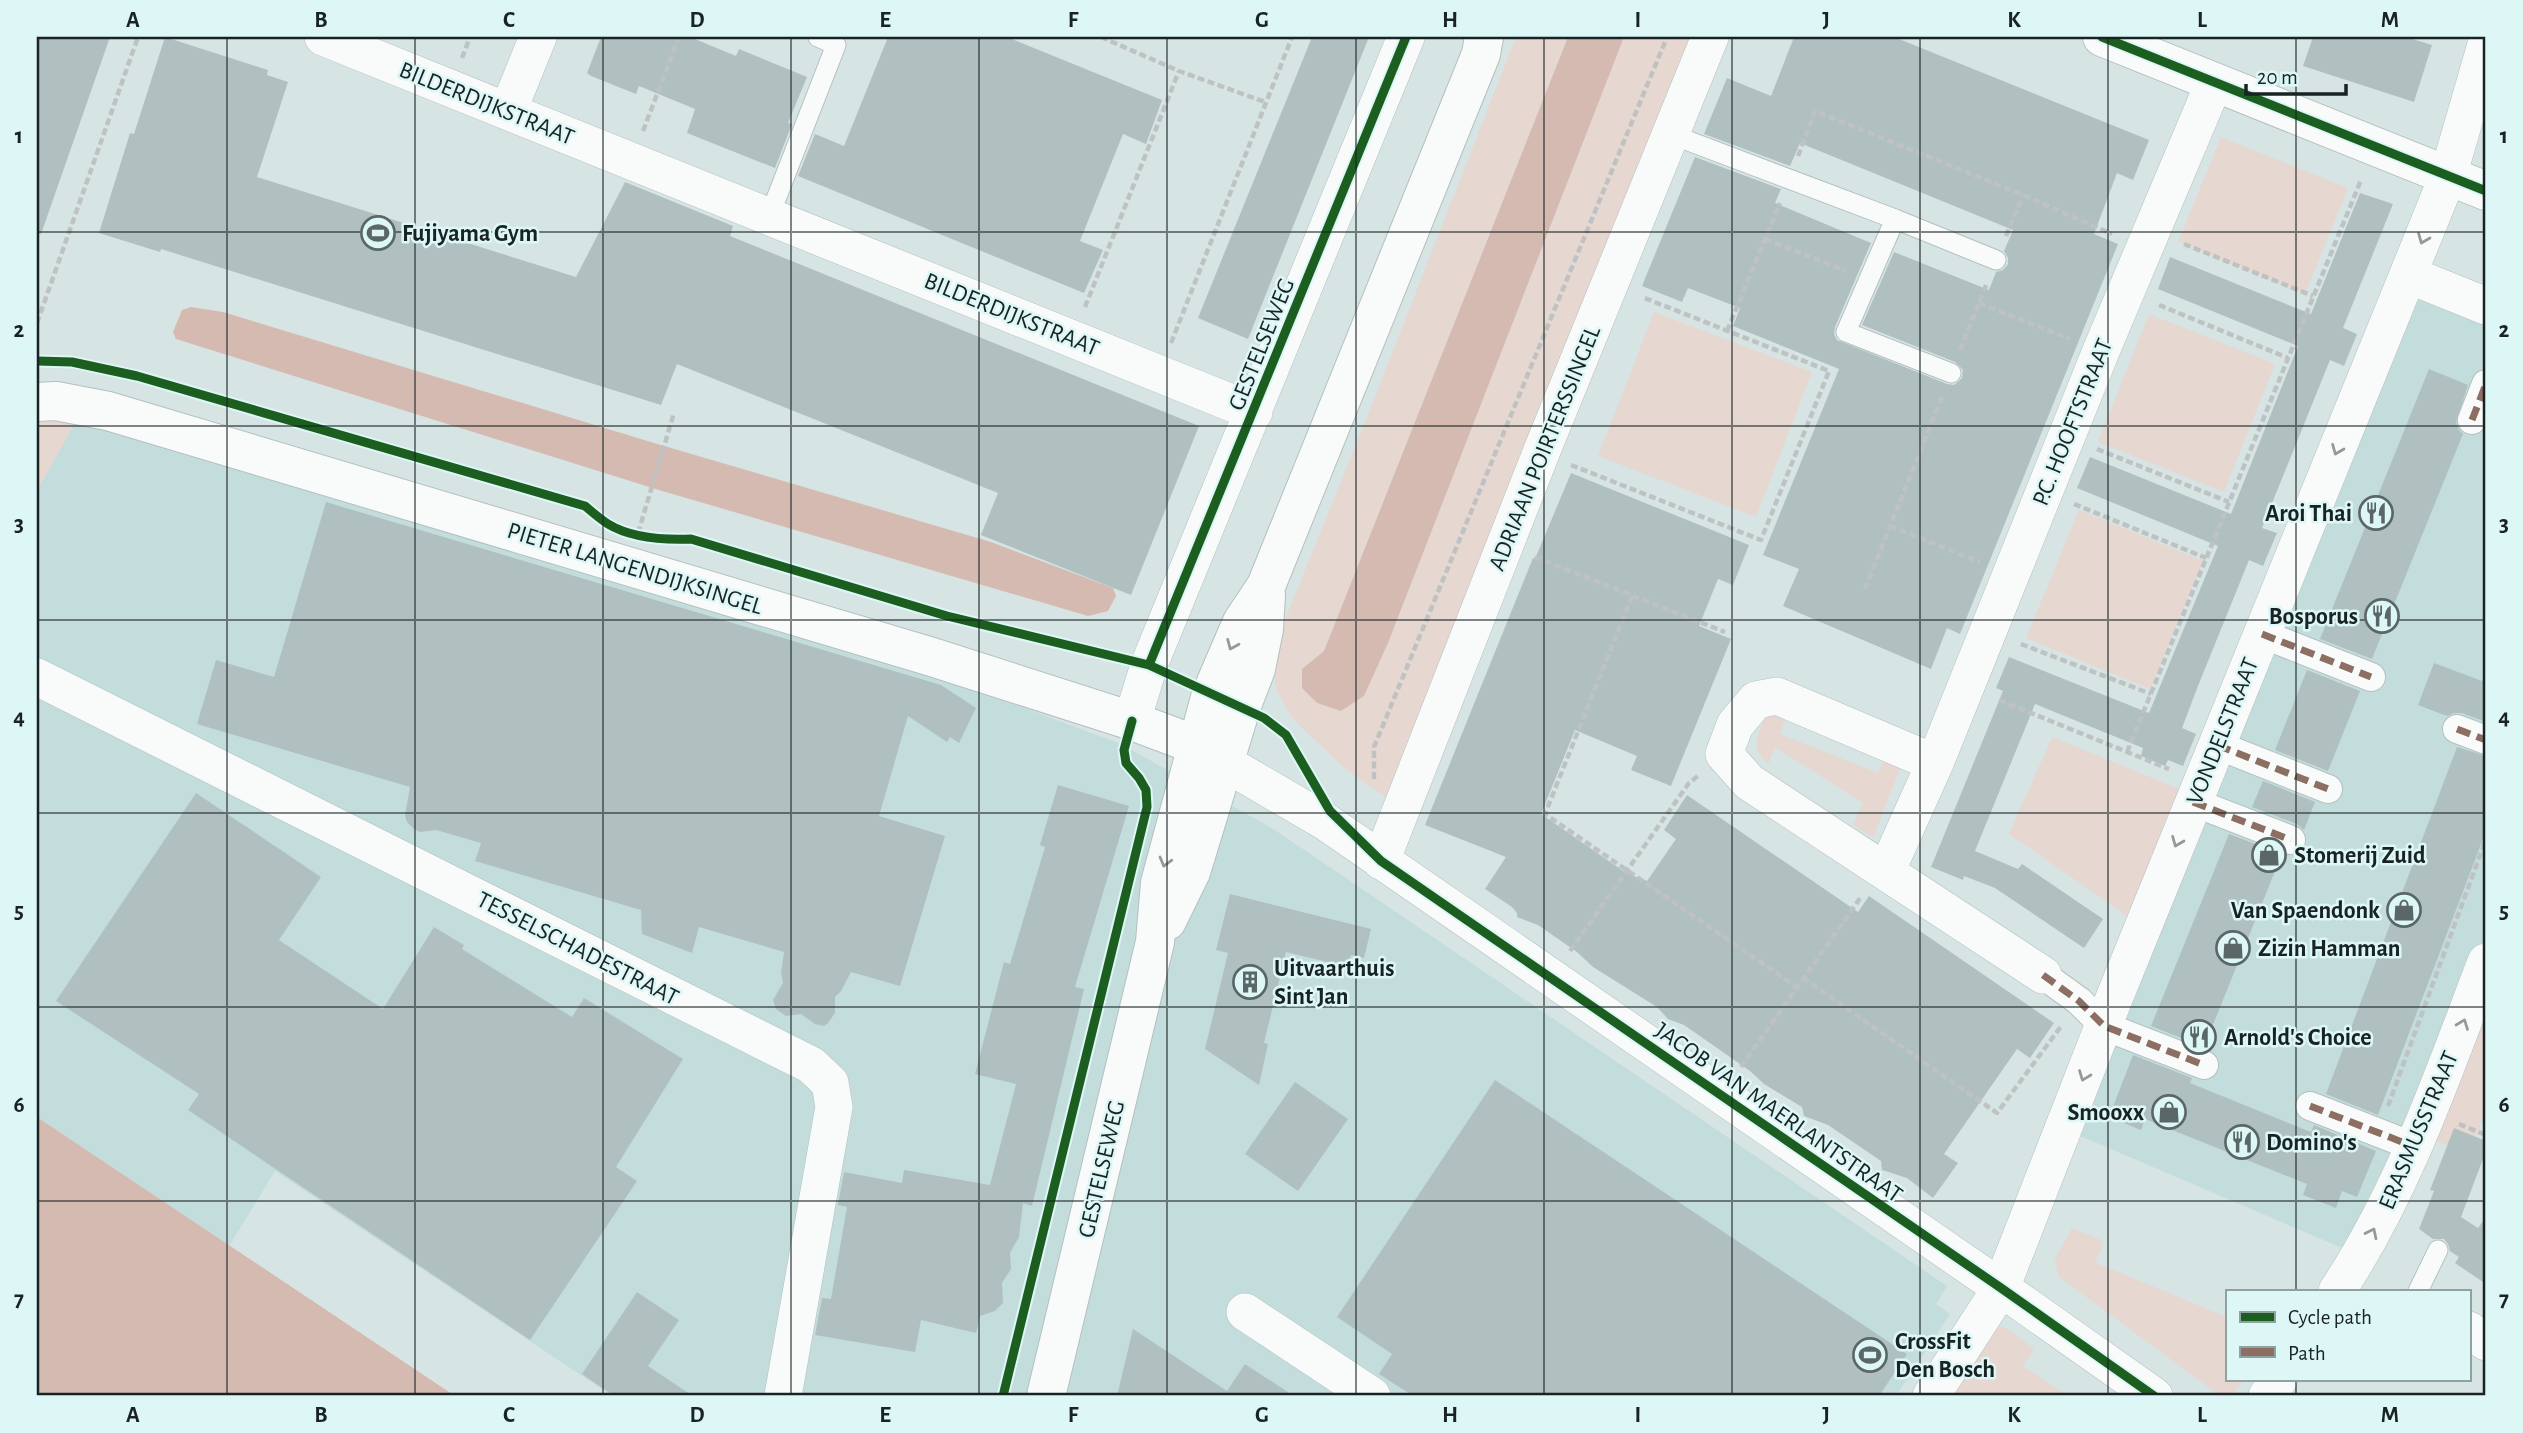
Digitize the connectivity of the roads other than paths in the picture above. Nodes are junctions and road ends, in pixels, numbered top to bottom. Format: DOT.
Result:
graph roads {
  1 [pos="323,37"];
  2 [pos="538,37"];
  3 [pos="818,37"];
  4 [pos="1406,37"];
  5 [pos="1710,37"];
  6 [pos="2102,37"];
  7 [pos="1486,42"];
  8 [pos="2486,45"];
  9 [pos="2214,82"];
  10 [pos="508,111"];
  11 [pos="1670,134"];
  12 [pos="2448,176"];
  13 [pos="2486,191"];
  14 [pos="769,217"];
  15 [pos="1895,219"];
  16 [pos="1996,260"];
  17 [pos="2409,275"];
  18 [pos="2486,306"];
  19 [pos="1951,373"];
  20 [pos="2486,384"];
  21 [pos="37,402"];
  22 [pos="1254,412"];
  23 [pos="2472,420"];
  24 [pos="2262,634"];
  25 [pos="37,677"];
  26 [pos="2371,677"];
  27 [pos="1132,721"];
  28 [pos="2457,729"];
  29 [pos="2486,740"];
  30 [pos="2217,745"];
  31 [pos="1210,754"];
  32 [pos="1935,763"];
  33 [pos="2328,789"];
  34 [pos="2197,792"];
  35 [pos="2291,840"];
  36 [pos="1381,861"];
  37 [pos="1886,872"];
  38 [pos="2486,962"];
  39 [pos="2043,975"];
  40 [pos="2092,1014"];
  41 [pos="2204,1065"];
  42 [pos="2310,1106"];
  43 [pos="2415,1147"];
  44 [pos="2438,1250"];
  45 [pos="2001,1288"];
  46 [pos="2338,1290"];
  47 [pos="2418,1290"];
  48 [pos="1245,1312"];
  49 [pos="2470,1331"];
  50 [pos="2486,1342"];
  51 [pos="2278,1380"];
  52 [pos="783,1396"];
  53 [pos="1046,1396"];
  54 [pos="1372,1396"];
  55 [pos="1931,1396"];
  56 [pos="2154,1396"];
  57 [pos="2267,1396"];
  1 -- 10 [label="street, BILDERDIJKSTRAAT"];
  2 -- 10 [label="street"];
  3 -- 14 [label="lane"];
  4 -- 22 [label="street, GESTELSEWEG"];
  5 -- 11 [label="street, ADRIAAN POIRTERSSINGEL"];
  6 -- 9 [label="street"];
  7 -- 31 [label="street, GESTELSEWEG"];
  8 -- 12 [label="street, VONDELSTRAAT"];
  9 -- 12 [label="street"];
  9 -- 32 [label="street, P.C. HOOFTSTRAAT"];
  10 -- 14 [label="street, BILDERDIJKSTRAAT"];
  11 -- 15 [label="lane"];
  11 -- 36 [label="street, ADRIAAN POIRTERSSINGEL"];
  12 -- 13 [label="street"];
  12 -- 17 [label="street, VONDELSTRAAT, one-way"];
  14 -- 22 [label="street, BILDERDIJKSTRAAT"];
  15 -- 16 [label="lane"];
  15 -- 19 [label="lane"];
  17 -- 18 [label="street"];
  17 -- 24 [label="street, VONDELSTRAAT, one-way"];
  20 -- 23 [label="street"];
  21 -- 27 [label="street, PIETER LANGENDIJKSINGEL"];
  22 -- 27 [label="street, GESTELSEWEG"];
  24 -- 26 [label="street"];
  24 -- 30 [label="street, VONDELSTRAAT"];
  25 -- 52 [label="street, TESSELSCHADESTRAAT"];
  27 -- 31 [label="street, PIETER LANGENDIJKSINGEL"];
  28 -- 29 [label="street"];
  30 -- 33 [label="street"];
  30 -- 34 [label="street, VONDELSTRAAT"];
  31 -- 36 [label="street, JACOB VAN MAERLANTSTRAAT"];
  31 -- 53 [label="street, GESTELSEWEG"];
  32 -- 37 [label="street, P.C. HOOFTSTRAAT"];
  32 -- 37 [label="street"];
  34 -- 35 [label="street"];
  34 -- 40 [label="street, VONDELSTRAAT, one-way"];
  36 -- 45 [label="street, JACOB VAN MAERLANTSTRAAT"];
  37 -- 39 [label="street"];
  43 -- 38 [label="street, ERASMUSSTRAAT, one-way"];
  39 -- 40 [label="street"];
  40 -- 41 [label="street"];
  40 -- 45 [label="street, VONDELSTRAAT, one-way"];
  42 -- 43 [label="street"];
  46 -- 43 [label="street, ERASMUSSTRAAT, one-way"];
  44 -- 47 [label="lane"];
  45 -- 55 [label="street, VONDELSTRAAT"];
  45 -- 56 [label="street, JACOB VAN MAERLANTSTRAAT"];
  48 -- 54 [label="street"];
  49 -- 50 [label="street"];
  51 -- 57 [label="street"];
}
